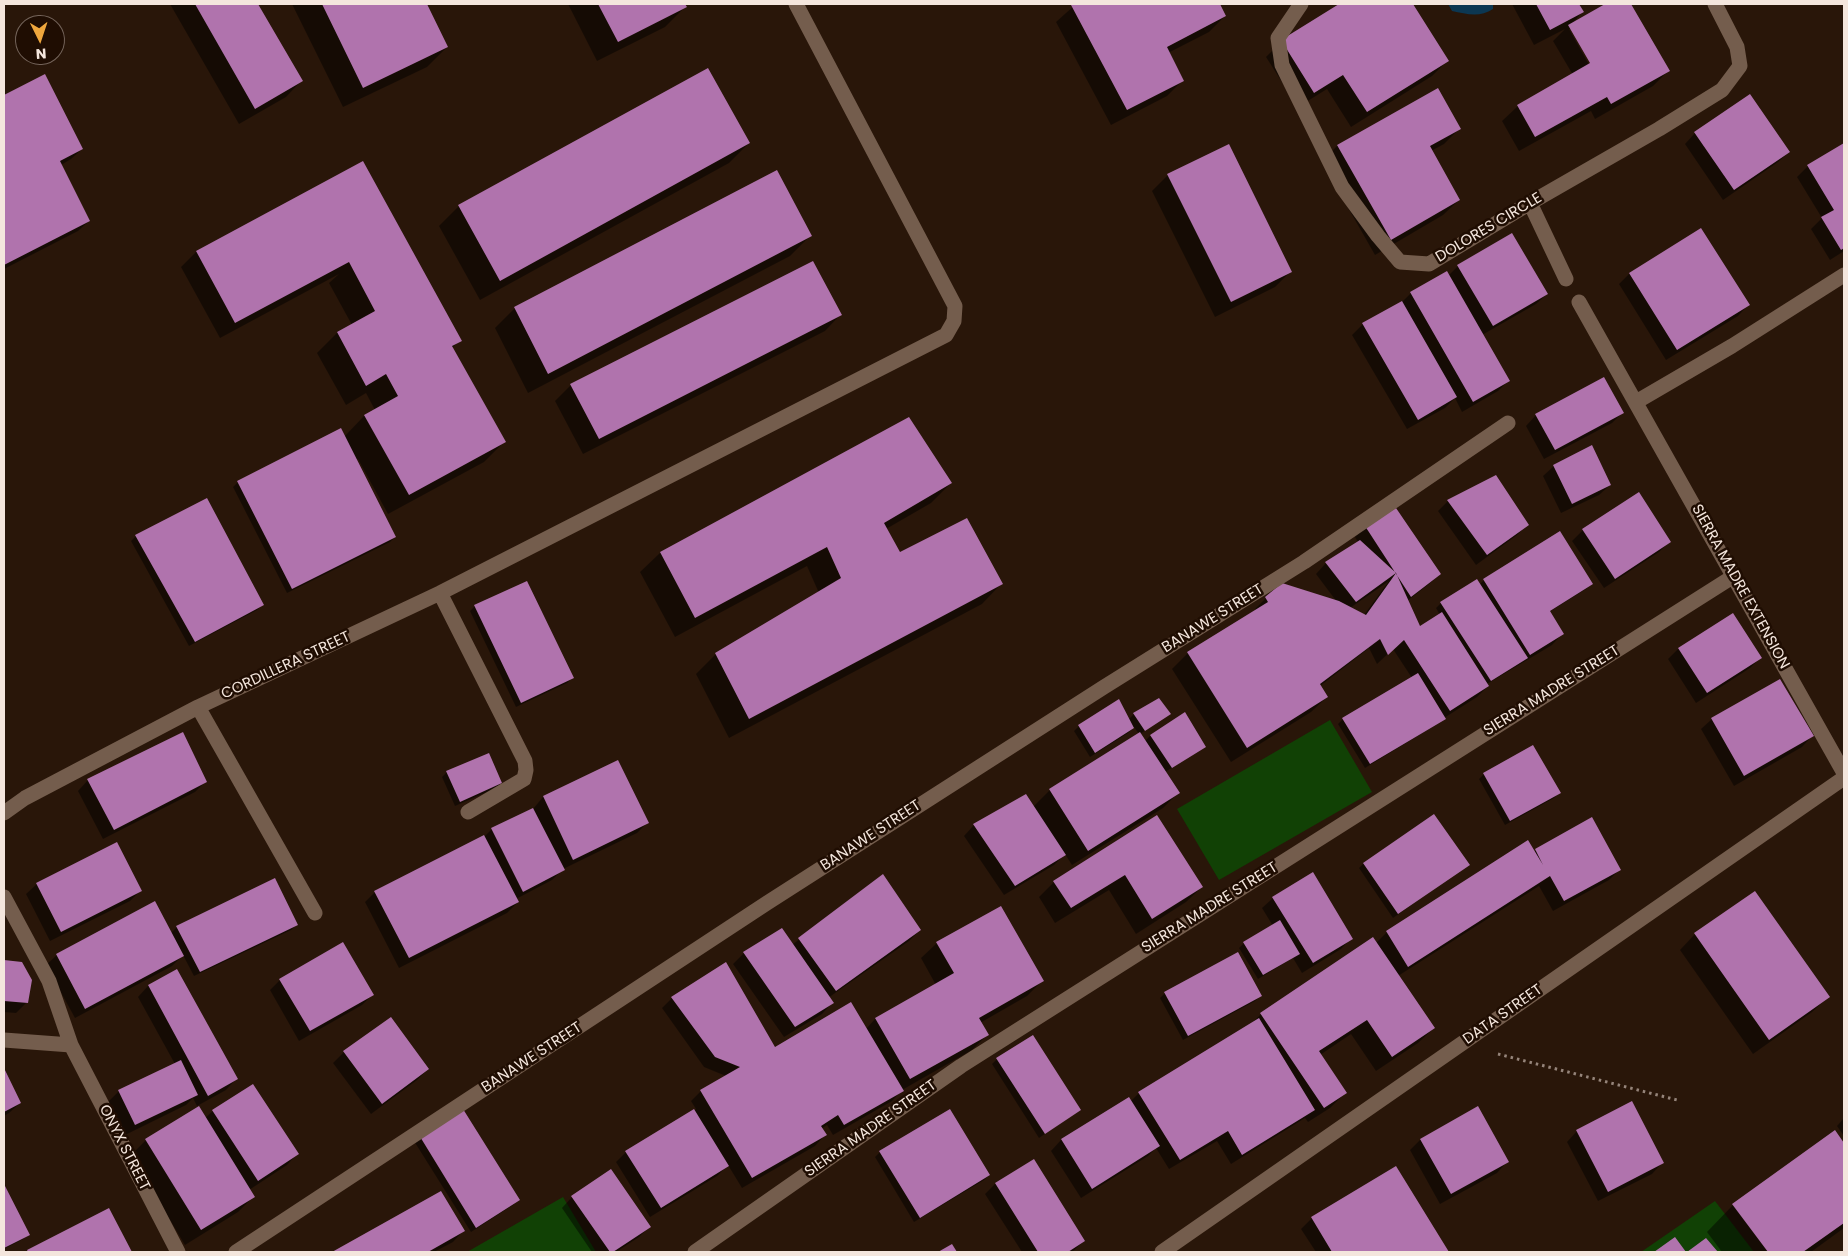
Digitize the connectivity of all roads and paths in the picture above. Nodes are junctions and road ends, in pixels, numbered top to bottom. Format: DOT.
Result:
graph roads {
  1 [pos="796,4"];
  2 [pos="1301,4"];
  3 [pos="1715,4"];
  4 [pos="1530,203"];
  5 [pos="1844,275"];
  6 [pos="1566,279"];
  7 [pos="1579,302"];
  8 [pos="1636,402"];
  9 [pos="1508,423"];
  10 [pos="1734,576"];
  11 [pos="440,593"];
  12 [pos="198,707"];
  13 [pos="1844,773"];
  14 [pos="1844,778"];
  15 [pos="468,812"];
  16 [pos="4,813"];
  17 [pos="4,897"];
  18 [pos="315,913"];
  19 [pos="4,1040"];
  20 [pos="71,1045"];
  21 [pos="1458,1046"];
  22 [pos="1677,1100"];
  23 [pos="178,1252"];
  24 [pos="236,1252"];
  25 [pos="695,1252"];
  26 [pos="1162,1252"];
  1 -- 11 [label="street, CORDILLERA STREET"];
  2 -- 4 [label="street, DOLORES CIRCLE"];
  3 -- 4 [label="street, DOLORES CIRCLE"];
  4 -- 6 [label="street"];
  5 -- 8 [label="street"];
  7 -- 8 [label="street, SIERRA MADRE EXTENSION"];
  8 -- 10 [label="street, SIERRA MADRE EXTENSION"];
  9 -- 24 [label="street, BANAWE STREET"];
  10 -- 13 [label="street, SIERRA MADRE EXTENSION"];
  10 -- 25 [label="street, SIERRA MADRE STREET"];
  11 -- 12 [label="street, CORDILLERA STREET"];
  11 -- 15 [label="street"];
  12 -- 16 [label="street, CORDILLERA STREET"];
  12 -- 18 [label="street"];
  14 -- 21 [label="street, DATA STREET"];
  17 -- 20 [label="street"];
  19 -- 20 [label="street"];
  20 -- 23 [label="street, ONYX STREET"];
  21 -- 22 [label="path"];
  21 -- 26 [label="street, DATA STREET"];
}
